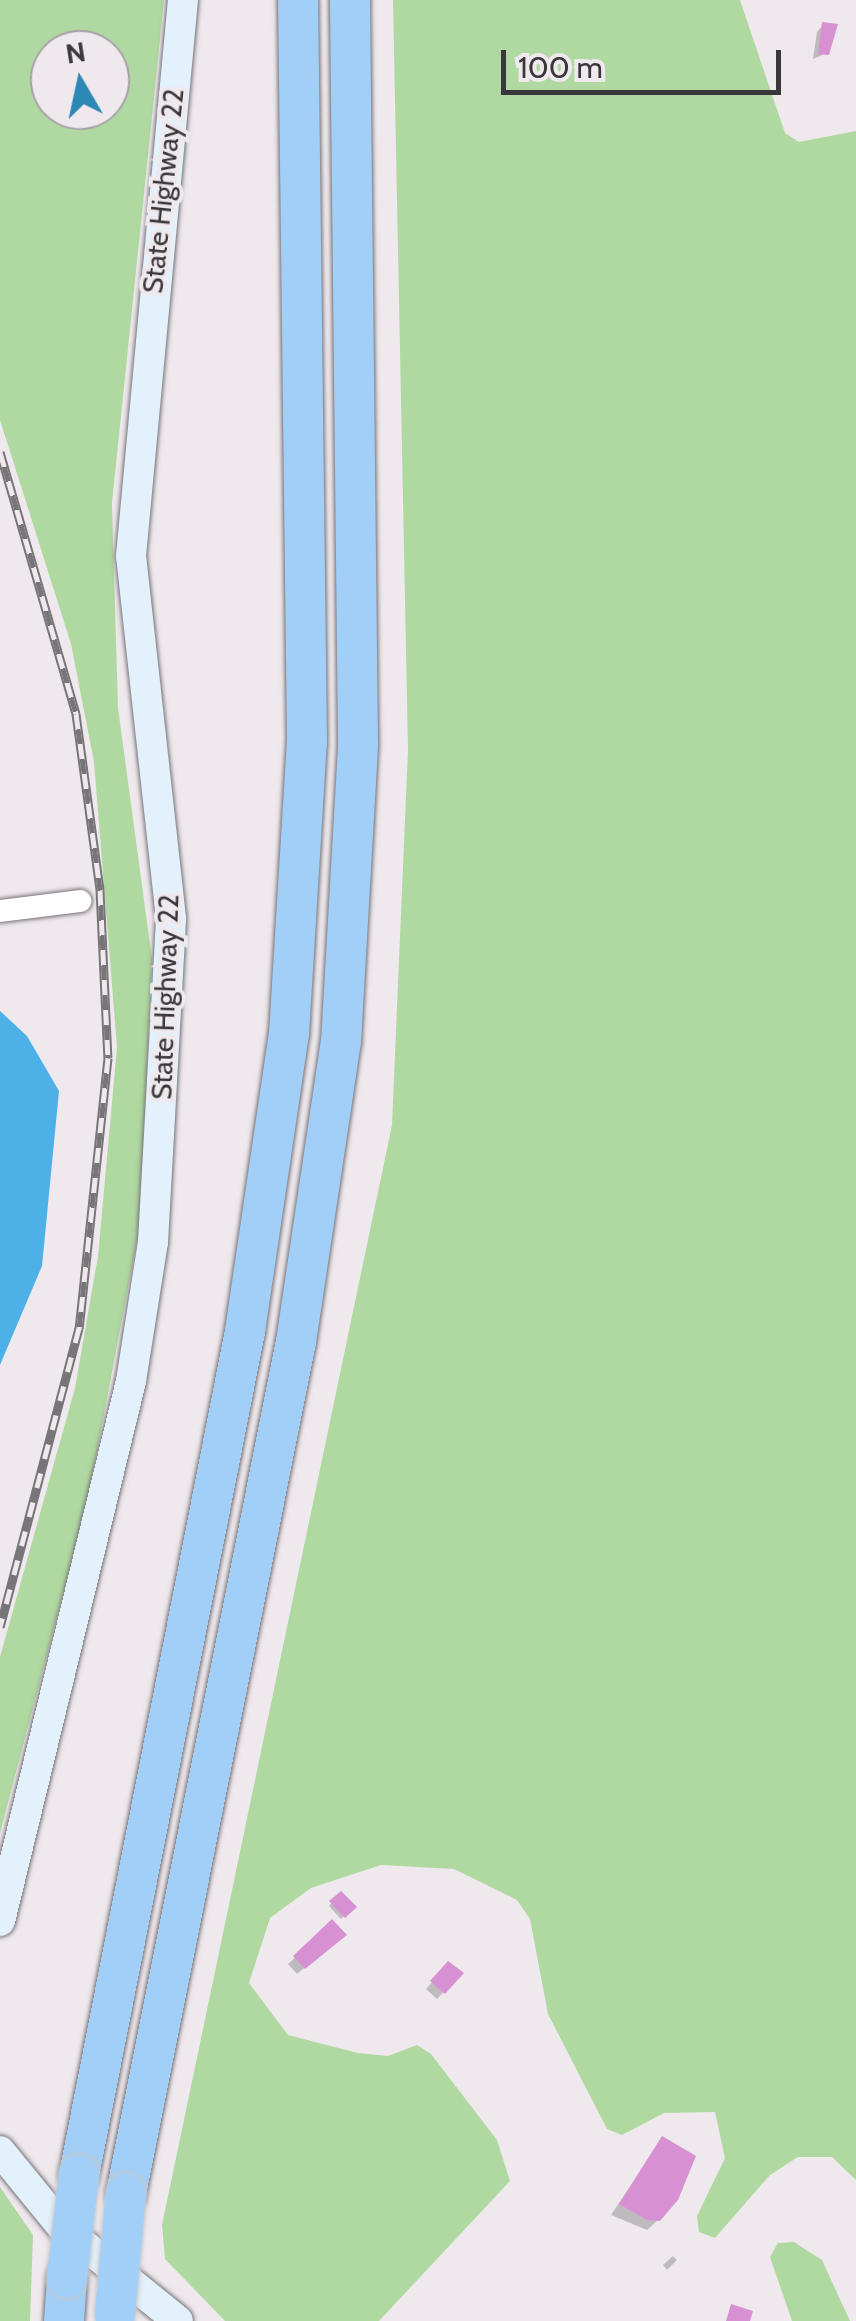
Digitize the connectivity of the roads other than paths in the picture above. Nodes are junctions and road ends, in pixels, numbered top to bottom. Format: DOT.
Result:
graph roads {
  1 [pos="183,0"];
  2 [pos="298,0"];
  3 [pos="350,0"];
  4 [pos="80,902"];
  5 [pos="0,910"];
  6 [pos="0,1921"];
  7 [pos="0,2150"];
  8 [pos="115,2318"];
  9 [pos="64,2321"];
  10 [pos="178,2321"];
  1 -- 6 [label="main road, State Highway 22"];
  2 -- 9 [label="highway, bridge"];
  3 -- 8 [label="highway, bridge"];
  4 -- 5 [label="street"];
  7 -- 10 [label="main road"];
}
